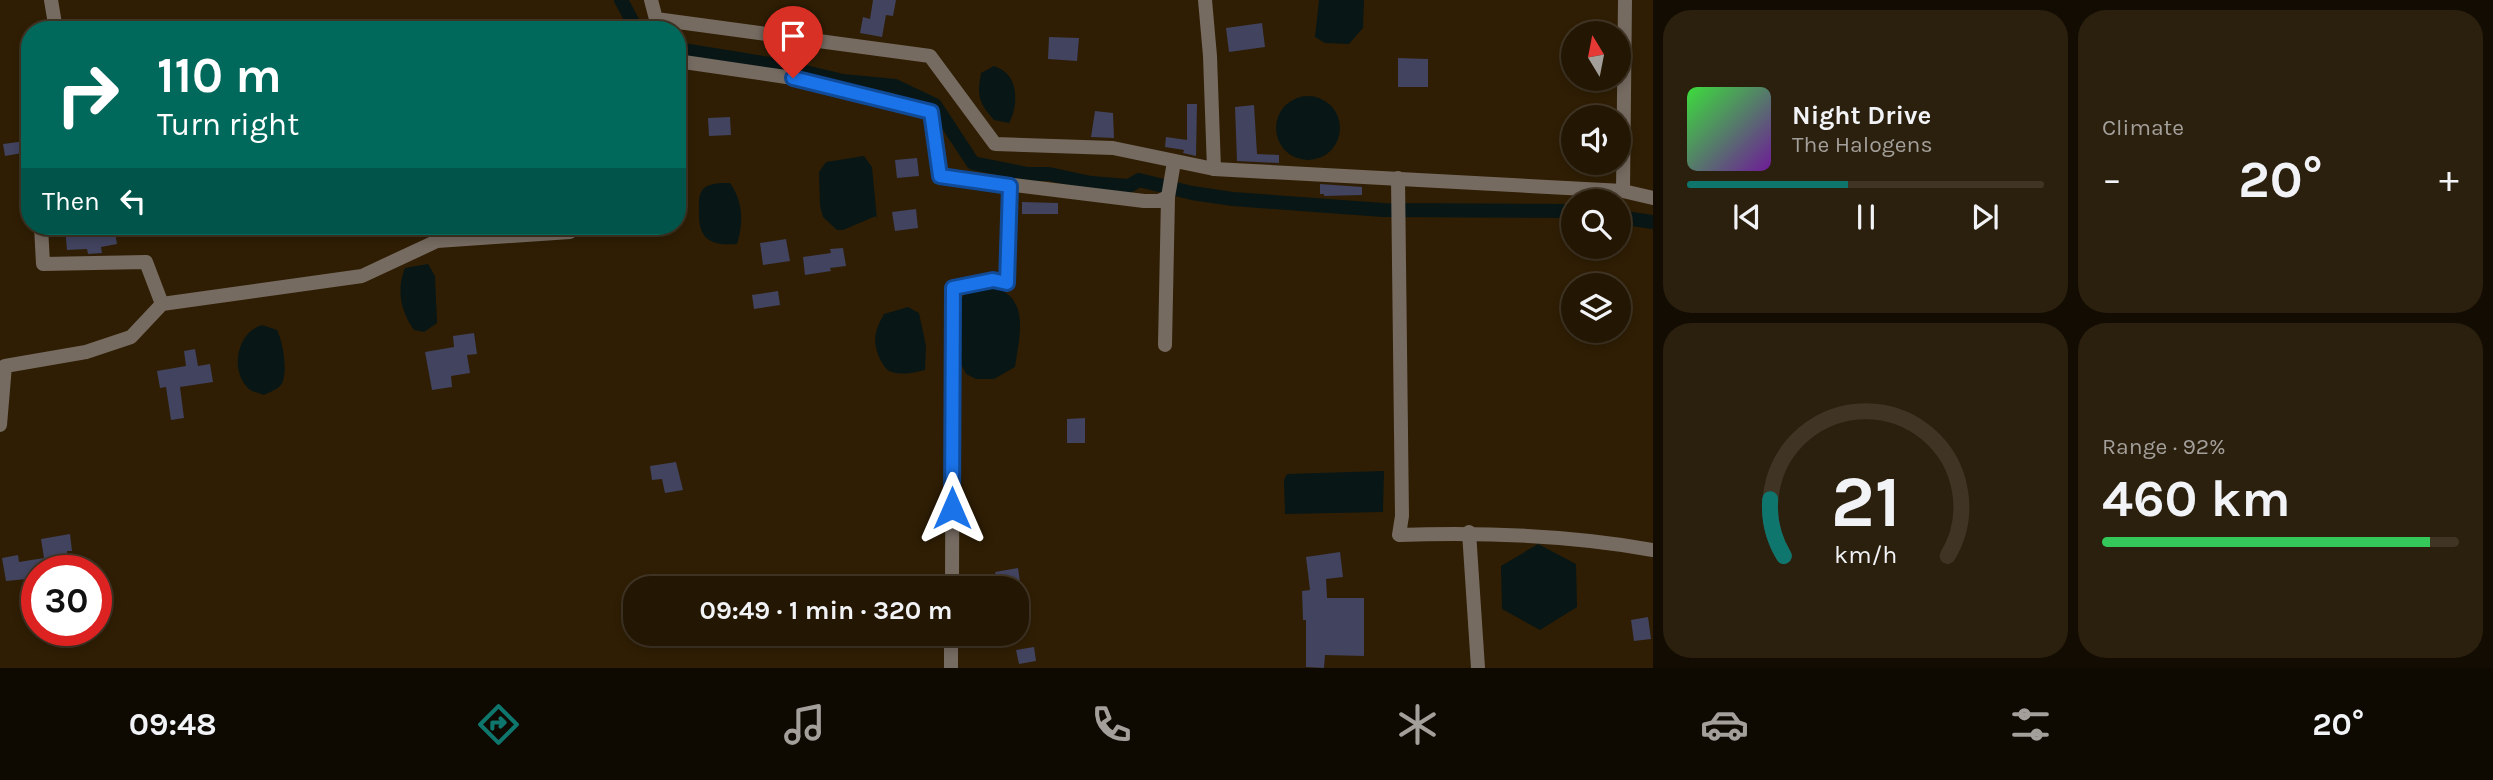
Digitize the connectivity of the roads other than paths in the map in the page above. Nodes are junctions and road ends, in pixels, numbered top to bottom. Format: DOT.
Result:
graph roads {
  1 [pos="51,0"];
  2 [pos="651,0"];
  3 [pos="1205,0"];
  4 [pos="1625,0"];
  5 [pos="54,21"];
  6 [pos="671,21"];
  7 [pos="686,23"];
  8 [pos="686,62"];
  9 [pos="1173,164"];
  10 [pos="1214,169"];
  11 [pos="1398,178"];
  12 [pos="1010,186"];
  13 [pos="1588,189"];
  14 [pos="1623,189"];
  15 [pos="1631,193"];
  16 [pos="1168,197"];
  17 [pos="1653,198"];
  18 [pos="41,235"];
  19 [pos="526,235"];
  20 [pos="162,304"];
  21 [pos="1165,345"];
  22 [pos="0,425"];
  23 [pos="1469,533"];
  24 [pos="1653,550"];
  25 [pos="952,576"];
  26 [pos="951,646"];
  27 [pos="951,668"];
  28 [pos="1478,668"];
  1 -- 5 [label="street"];
  2 -- 6 [label="street"];
  3 -- 10 [label="street"];
  4 -- 14 [label="street"];
  7 -- 9 [label="street"];
  8 -- 12 [label="street"];
  9 -- 10 [label="street"];
  9 -- 16 [label="street"];
  10 -- 11 [label="street"];
  11 -- 13 [label="street"];
  11 -- 23 [label="street"];
  12 -- 16 [label="street"];
  12 -- 25 [label="street"];
  15 -- 17 [label="street"];
  16 -- 21 [label="street"];
  18 -- 20 [label="street"];
  19 -- 20 [label="street"];
  20 -- 22 [label="street"];
  23 -- 24 [label="street"];
  23 -- 28 [label="street"];
  26 -- 27 [label="street"];
}
